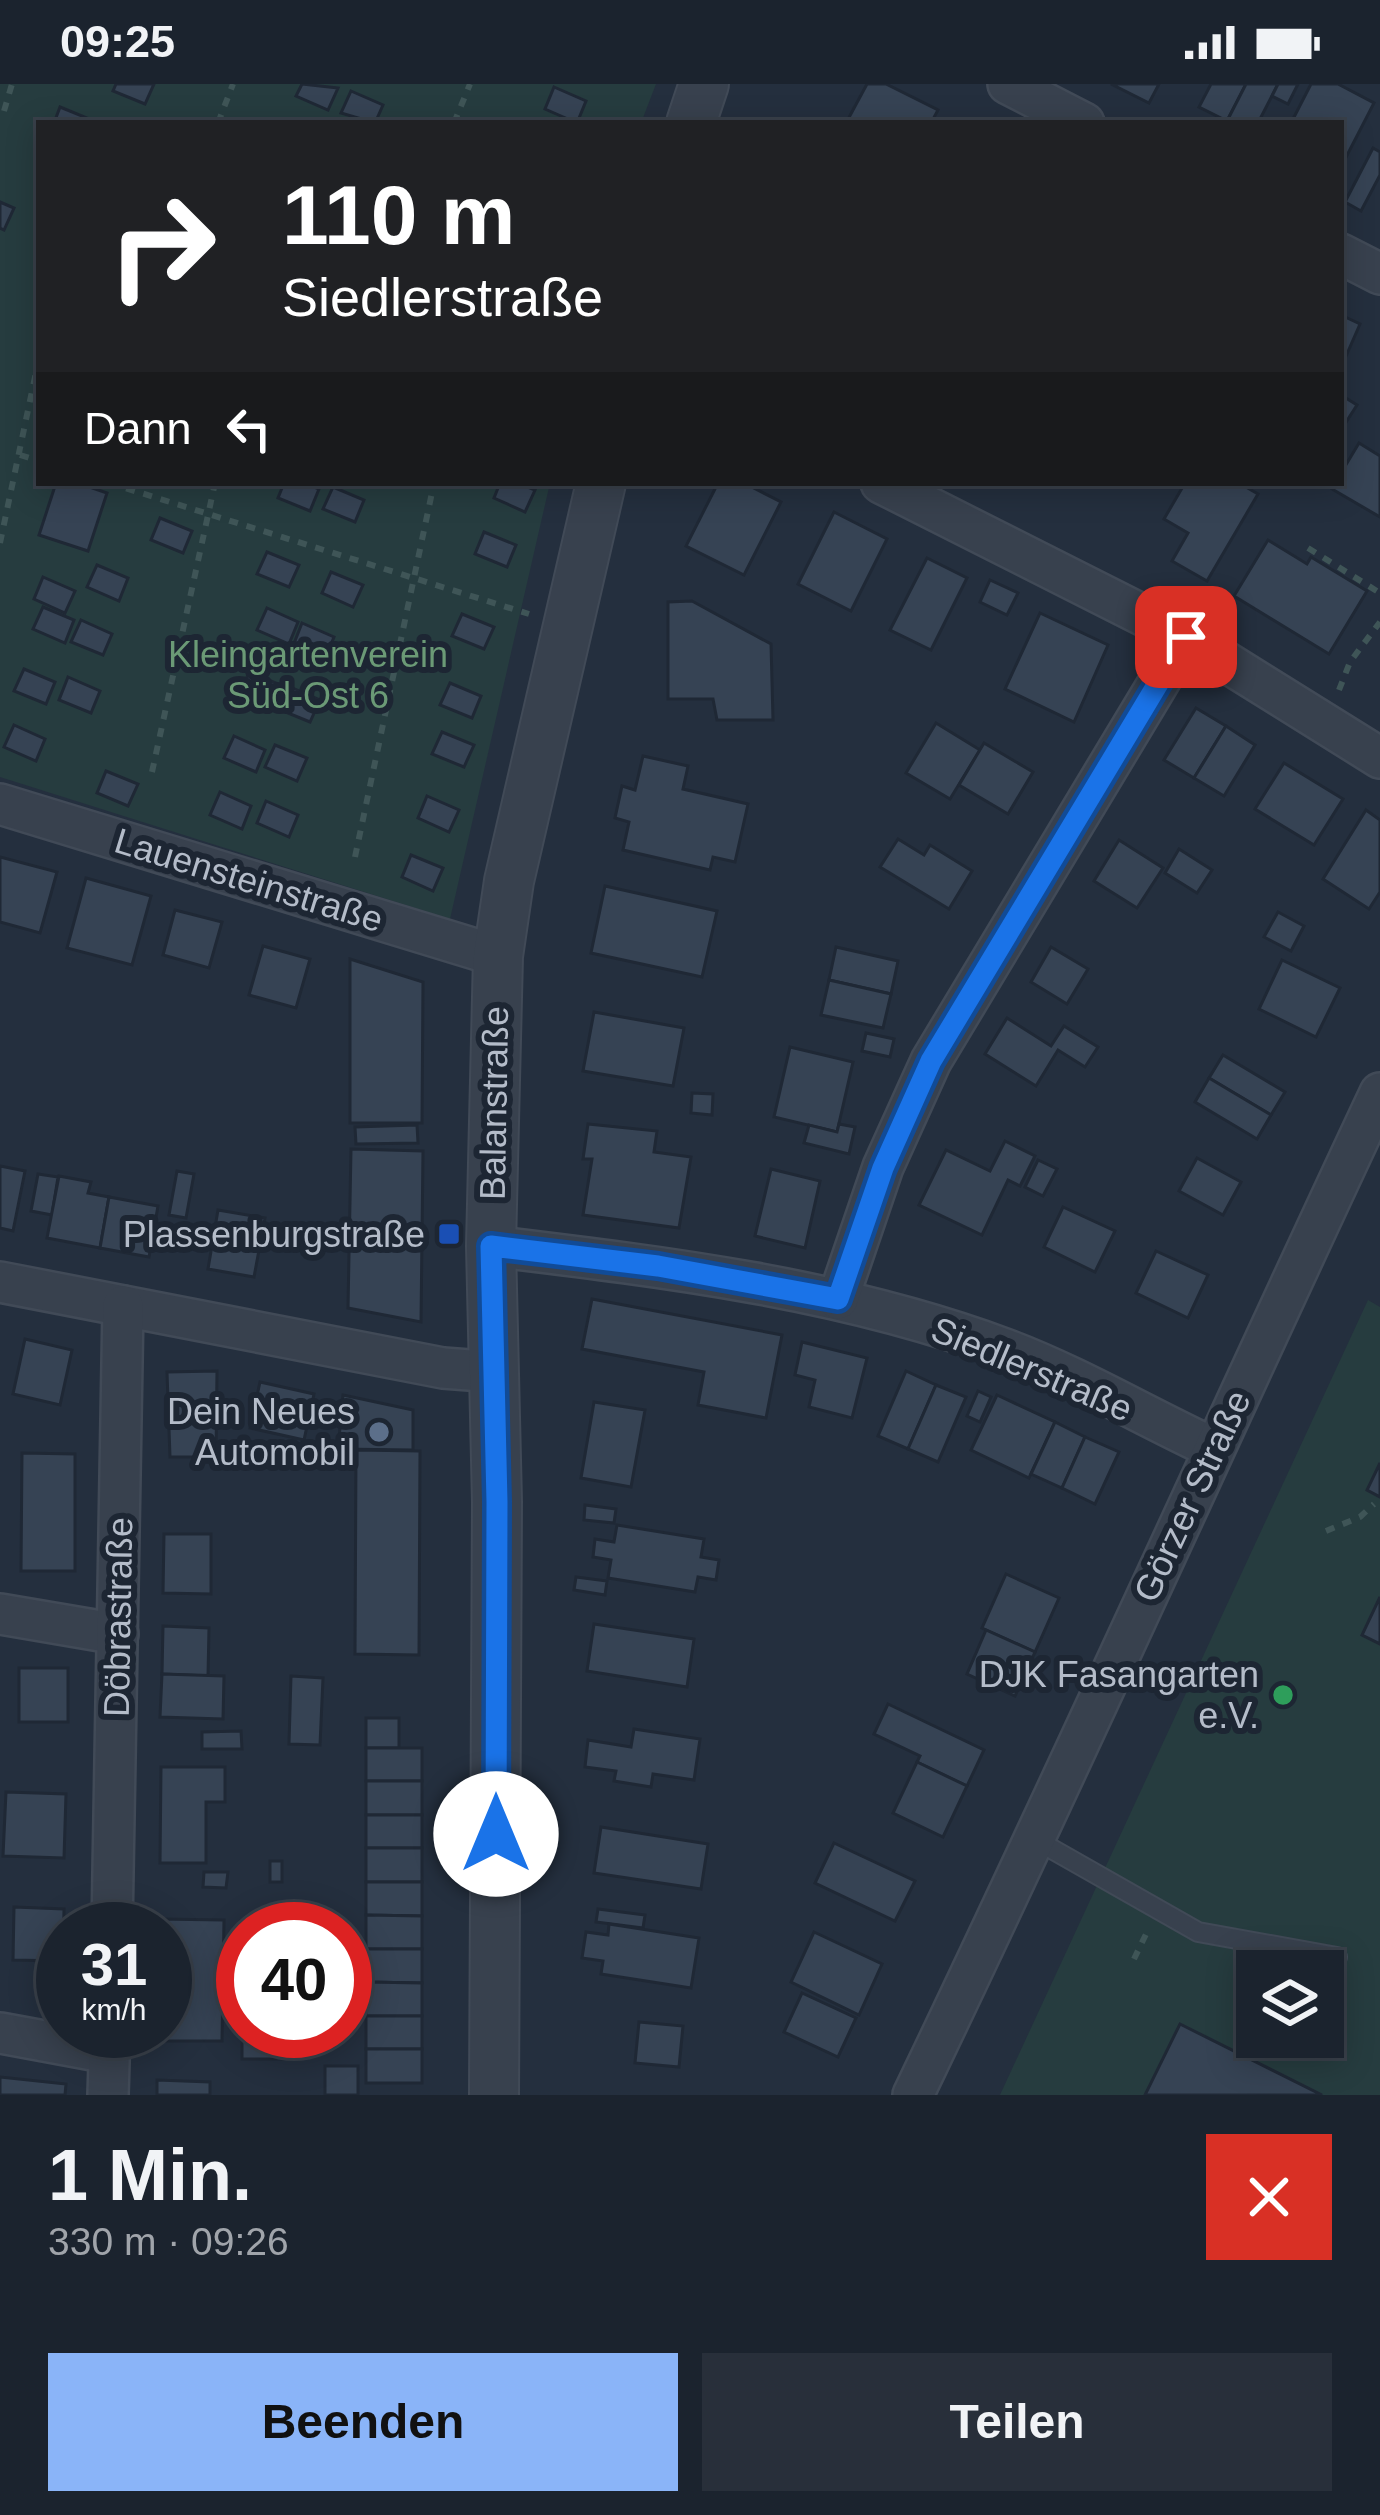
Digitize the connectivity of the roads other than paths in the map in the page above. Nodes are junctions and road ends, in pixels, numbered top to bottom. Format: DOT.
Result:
graph roads {
  1 [pos="704,84"];
  2 [pos="1008,84"];
  3 [pos="692,120"];
  4 [pos="1078,120"];
  5 [pos="1344,256"];
  6 [pos="1380,274"];
  7 [pos="600,486"];
  8 [pos="887,486"];
  9 [pos="1186,637"];
  10 [pos="1380,758"];
  11 [pos="0,804"];
  12 [pos="498,956"];
  13 [pos="1380,1093"];
  14 [pos="491,1246"];
  15 [pos="0,1282"];
  16 [pos="838,1299"];
  17 [pos="123,1306"];
  18 [pos="496,1372"];
  19 [pos="1213,1448"];
  20 [pos="0,1614"];
  21 [pos="118,1634"];
  22 [pos="1036,1840"];
  23 [pos="113,1902"];
  24 [pos="1298,1950"];
  25 [pos="0,2033"];
  26 [pos="36,2036"];
  27 [pos="109,2058"];
  28 [pos="108,2095"];
  29 [pos="494,2095"];
  30 [pos="913,2095"];
  1 -- 3 [label="street"];
  2 -- 4 [label="street"];
  5 -- 6 [label="street"];
  7 -- 12 [label="street, Balanstraße"];
  8 -- 9 [label="street"];
  9 -- 10 [label="street"];
  9 -- 16 [label="street"];
  11 -- 12 [label="street, Lauensteinstraße"];
  12 -- 14 [label="street, Balanstraße"];
  13 -- 19 [label="street, Görzer Straße"];
  14 -- 16 [label="street, Siedlerstraße"];
  14 -- 18 [label="street, Balanstraße"];
  15 -- 17 [label="street"];
  16 -- 19 [label="street, Siedlerstraße"];
  17 -- 18 [label="street"];
  17 -- 21 [label="street, Döbrastraße"];
  18 -- 29 [label="street, Balanstraße"];
  19 -- 22 [label="street, Görzer Straße"];
  20 -- 21 [label="street"];
  21 -- 23 [label="street, Döbrastraße"];
  22 -- 24 [label="lane"];
  22 -- 30 [label="street, Görzer Straße"];
  25 -- 26 [label="street"];
  27 -- 28 [label="street"];
}
